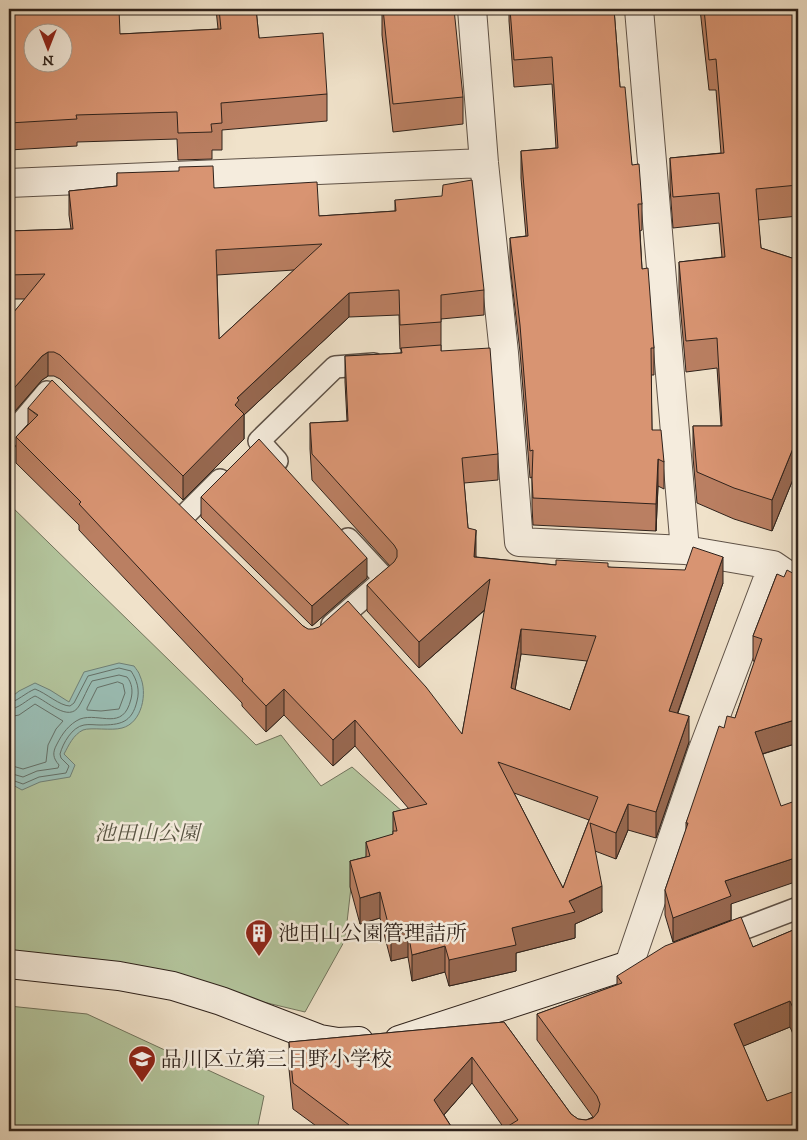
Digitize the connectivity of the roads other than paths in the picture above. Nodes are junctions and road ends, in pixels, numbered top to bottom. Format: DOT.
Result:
graph roads {
  1 [pos="472,9"];
  2 [pos="640,9"];
  3 [pos="484,163"];
  4 [pos="9,183"];
  5 [pos="395,362"];
  6 [pos="65,401"];
  7 [pos="9,437"];
  8 [pos="245,455"];
  9 [pos="292,478"];
  10 [pos="183,517"];
  11 [pos="332,521"];
  12 [pos="684,550"];
  13 [pos="773,565"];
  14 [pos="798,582"];
  15 [pos="318,637"];
  16 [pos="798,908"];
  17 [pos="700,945"];
  18 [pos="9,964"];
  19 [pos="495,1009"];
  20 [pos="511,1032"];
  1 -- 3 [label="street"];
  2 -- 12 [label="street"];
  3 -- 4 [label="street"];
  3 -- 12 [label="street"];
  5 -- 8 [label="lane"];
  6 -- 7 [label="lane"];
  8 -- 9 [label="lane"];
  8 -- 10 [label="lane"];
  11 -- 15 [label="lane"];
  12 -- 13 [label="street"];
  13 -- 14 [label="street"];
  13 -- 19 [label="street"];
  16 -- 17 [label="lane"];
  18 -- 19 [label="street"];
  19 -- 20 [label="street"];
}
